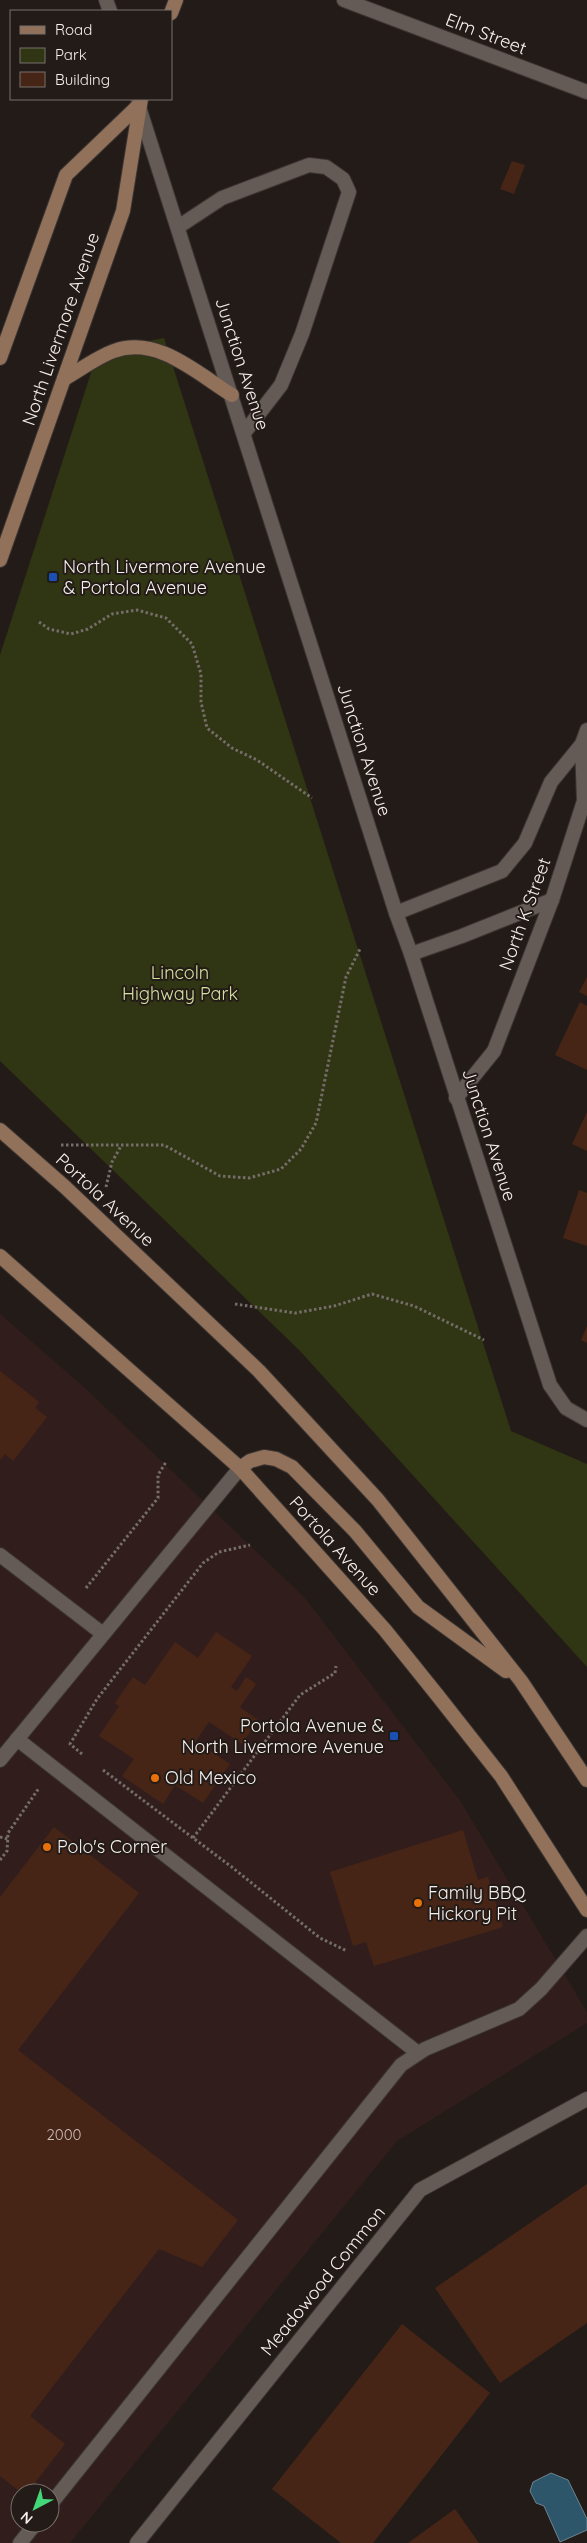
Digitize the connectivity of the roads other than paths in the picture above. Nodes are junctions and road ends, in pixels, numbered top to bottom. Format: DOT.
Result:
graph roads {
  1 [pos="344,0"];
  2 [pos="587,92"];
  3 [pos="139,101"];
  4 [pos="178,227"];
  5 [pos="0,358"];
  6 [pos="64,380"];
  7 [pos="232,395"];
  8 [pos="244,433"];
  9 [pos="0,560"];
  10 [pos="587,730"];
  11 [pos="584,746"];
  12 [pos="552,900"];
  13 [pos="396,913"];
  14 [pos="411,954"];
  15 [pos="456,1098"];
  16 [pos="0,1130"];
  17 [pos="0,1256"];
  18 [pos="587,1420"];
  19 [pos="240,1468"];
  20 [pos="0,1555"];
  21 [pos="103,1634"];
  22 [pos="520,1682"];
  23 [pos="17,1740"];
  24 [pos="0,1760"];
  25 [pos="587,1780"];
  26 [pos="587,1910"];
  27 [pos="587,1936"];
  28 [pos="418,2054"];
  29 [pos="587,2099"];
  30 [pos="60,2492"];
  31 [pos="28,2533"];
  32 [pos="20,2543"];
  33 [pos="137,2543"];
  1 -- 2 [label="street, Elm Street"];
  3 -- 4 [label="street, Junction Avenue"];
  3 -- 5 [label="main road"];
  3 -- 6 [label="main road, North Livermore Avenue"];
  4 -- 7 [label="street, Junction Avenue"];
  4 -- 8 [label="street"];
  6 -- 7 [label="main road"];
  6 -- 9 [label="main road, North Livermore Avenue"];
  7 -- 8 [label="street, Junction Avenue"];
  8 -- 13 [label="street, Junction Avenue"];
  10 -- 11 [label="street, North K Street"];
  11 -- 12 [label="street, North K Street"];
  11 -- 13 [label="street"];
  12 -- 14 [label="street"];
  12 -- 15 [label="street, North K Street"];
  13 -- 14 [label="street, Junction Avenue"];
  14 -- 15 [label="street, Junction Avenue"];
  15 -- 18 [label="street, Junction Avenue"];
  16 -- 22 [label="main road, Portola Avenue"];
  17 -- 19 [label="main road, Portola Avenue"];
  19 -- 21 [label="street"];
  19 -- 22 [label="main road"];
  19 -- 26 [label="main road, Portola Avenue"];
  20 -- 21 [label="street"];
  21 -- 23 [label="street"];
  22 -- 25 [label="main road, Portola Avenue"];
  23 -- 24 [label="street"];
  23 -- 28 [label="street"];
  27 -- 28 [label="street"];
  28 -- 30 [label="street"];
  29 -- 33 [label="street, Meadowood Common"];
  31 -- 32 [label="street"];
}
